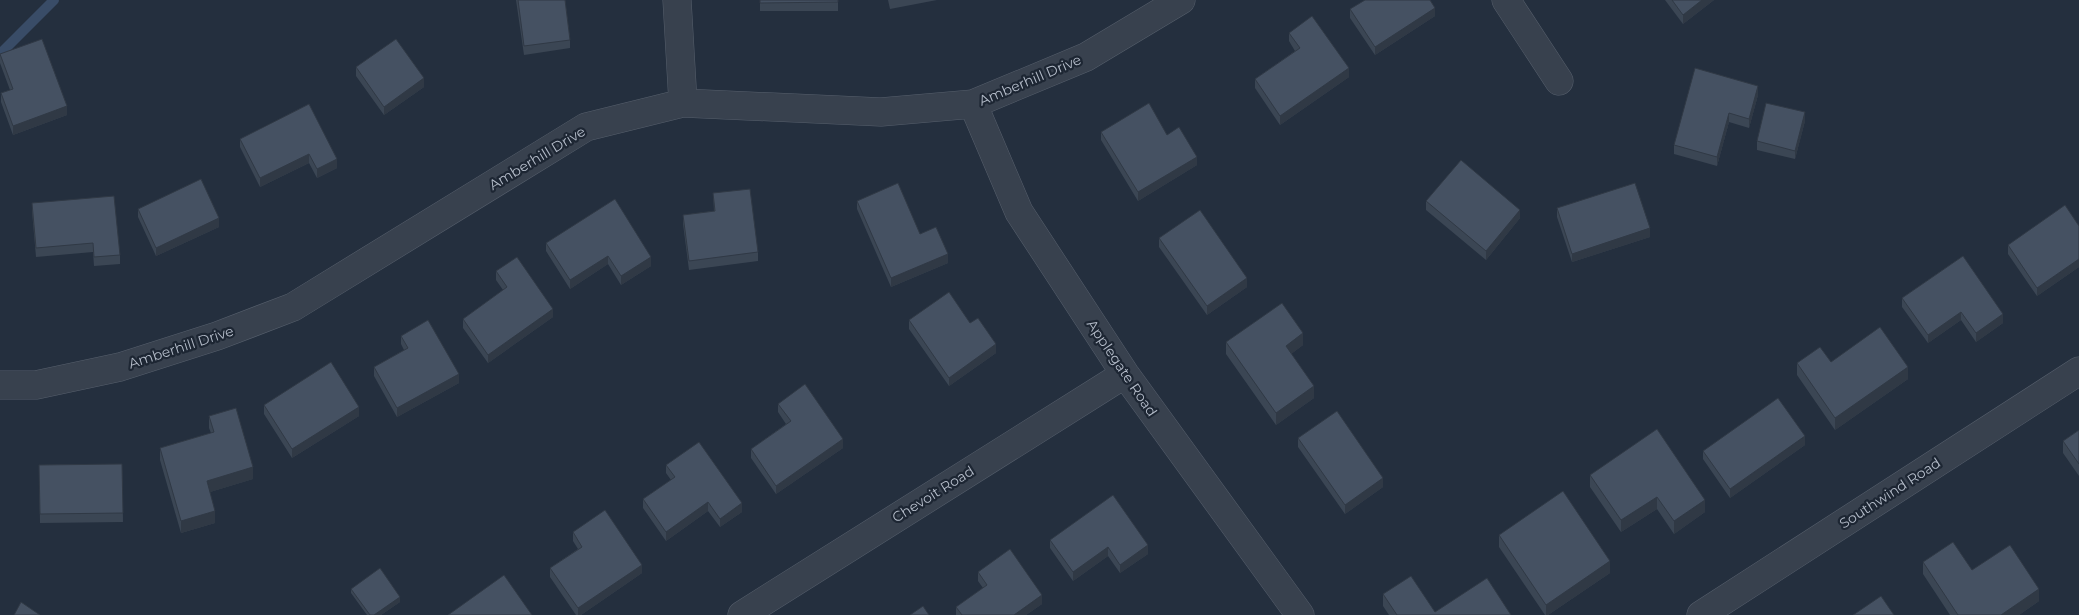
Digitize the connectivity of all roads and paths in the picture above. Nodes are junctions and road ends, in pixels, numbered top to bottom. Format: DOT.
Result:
graph roads {
  1 [pos="676,0"];
  2 [pos="1181,0"];
  3 [pos="1506,0"];
  4 [pos="1559,81"];
  5 [pos="683,103"];
  6 [pos="973,104"];
  7 [pos="2079,371"];
  8 [pos="1124,374"];
  9 [pos="0,385"];
  10 [pos="742,615"];
  11 [pos="1300,615"];
  12 [pos="1701,615"];
  1 -- 5 [label="street"];
  2 -- 6 [label="street, Amberhill Drive"];
  3 -- 4 [label="street"];
  5 -- 6 [label="street, Amberhill Drive"];
  5 -- 9 [label="street, Amberhill Drive"];
  6 -- 8 [label="street, Applegate Road"];
  7 -- 12 [label="street, Southwind Road"];
  8 -- 10 [label="street, Chevoit Road"];
  8 -- 11 [label="street, Applegate Road"];
}
